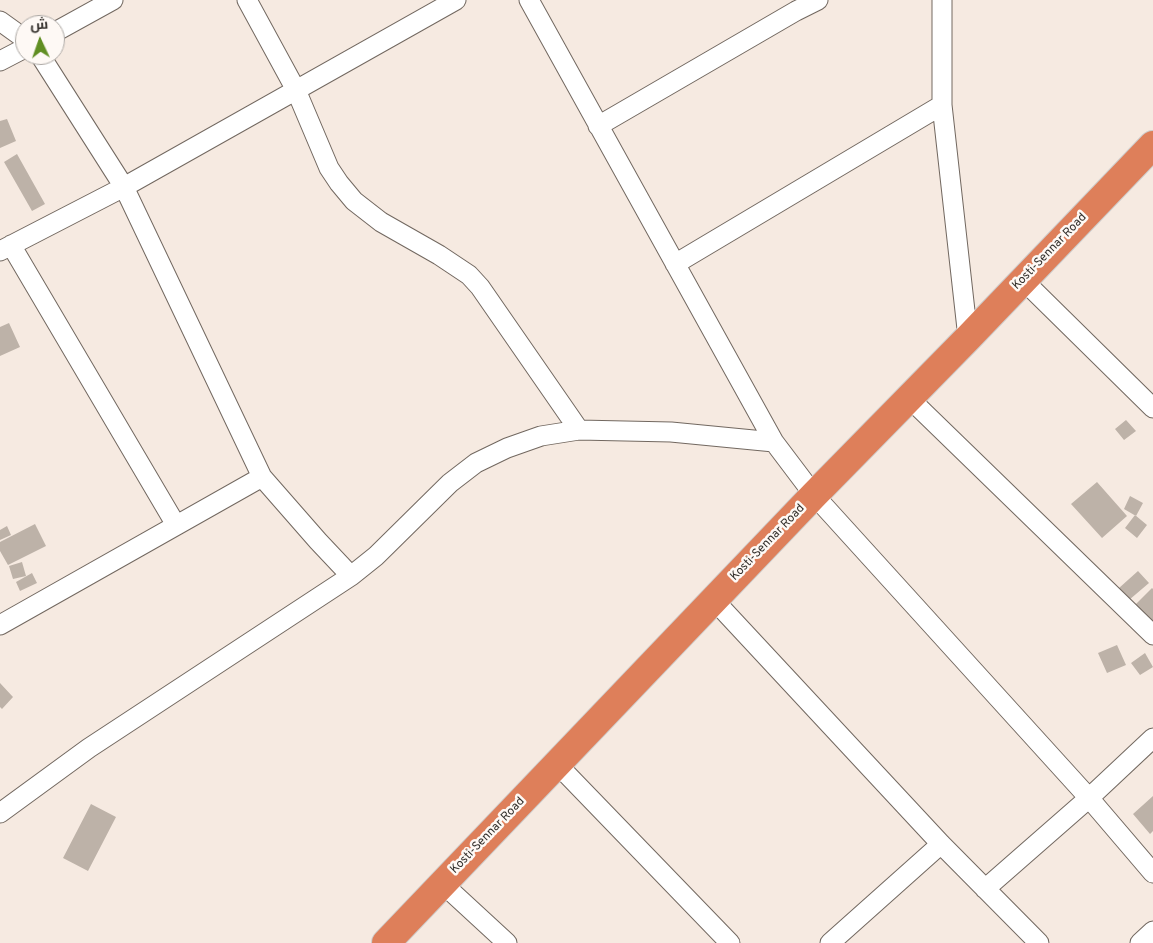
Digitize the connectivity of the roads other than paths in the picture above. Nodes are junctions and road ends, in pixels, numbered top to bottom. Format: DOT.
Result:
graph roads {
  1 [pos="113,0"];
  2 [pos="246,0"];
  3 [pos="456,0"];
  4 [pos="529,0"];
  5 [pos="818,0"];
  6 [pos="942,0"];
  7 [pos="796,5"];
  8 [pos="0,21"];
  9 [pos="65,26"];
  10 [pos="15,32"];
  11 [pos="15,53"];
  12 [pos="0,61"];
  13 [pos="46,65"];
  14 [pos="296,90"];
  15 [pos="942,105"];
  16 [pos="598,126"];
  17 [pos="1153,145"];
  18 [pos="124,186"];
  19 [pos="5,248"];
  20 [pos="675,264"];
  21 [pos="1023,280"];
  22 [pos="968,338"];
  23 [pos="909,398"];
  24 [pos="1153,408"];
  25 [pos="579,430"];
  26 [pos="774,442"];
  27 [pos="262,477"];
  28 [pos="814,494"];
  29 [pos="176,525"];
  30 [pos="351,576"];
  31 [pos="714,600"];
  32 [pos="0,625"];
  33 [pos="1153,635"];
  34 [pos="1153,738"];
  35 [pos="557,764"];
  36 [pos="1089,798"];
  37 [pos="0,813"];
  38 [pos="941,844"];
  39 [pos="1153,873"];
  40 [pos="443,884"];
  41 [pos="985,889"];
  42 [pos="1153,931"];
  43 [pos="386,943"];
  44 [pos="507,943"];
  45 [pos="730,943"];
  46 [pos="830,943"];
  47 [pos="1040,943"];
  48 [pos="1140,943"];
  1 -- 9 [label="street"];
  2 -- 14 [label="street"];
  3 -- 14 [label="street"];
  4 -- 16 [label="street"];
  5 -- 7 [label="street"];
  6 -- 15 [label="street"];
  7 -- 16 [label="street"];
  8 -- 10 [label="street"];
  11 -- 12 [label="street"];
  13 -- 18 [label="street"];
  14 -- 18 [label="street"];
  14 -- 25 [label="street"];
  15 -- 20 [label="street"];
  15 -- 22 [label="street"];
  16 -- 20 [label="street"];
  17 -- 21 [label="highway, Kosti-Sennar Road"];
  18 -- 19 [label="street"];
  18 -- 27 [label="street"];
  19 -- 29 [label="street"];
  20 -- 26 [label="street"];
  21 -- 22 [label="highway, Kosti-Sennar Road"];
  21 -- 24 [label="street"];
  22 -- 23 [label="highway, Kosti-Sennar Road"];
  23 -- 28 [label="highway, Kosti-Sennar Road"];
  23 -- 33 [label="street"];
  25 -- 26 [label="street"];
  25 -- 30 [label="street"];
  26 -- 28 [label="street"];
  27 -- 29 [label="street"];
  27 -- 30 [label="street"];
  28 -- 31 [label="highway, Kosti-Sennar Road"];
  28 -- 36 [label="street"];
  29 -- 32 [label="street"];
  30 -- 37 [label="street"];
  31 -- 35 [label="highway, Kosti-Sennar Road"];
  31 -- 38 [label="street"];
  34 -- 36 [label="street"];
  35 -- 40 [label="highway, Kosti-Sennar Road"];
  35 -- 45 [label="street"];
  36 -- 39 [label="street"];
  36 -- 41 [label="street"];
  38 -- 41 [label="street"];
  38 -- 46 [label="street"];
  40 -- 43 [label="highway, Kosti-Sennar Road"];
  40 -- 44 [label="street"];
  41 -- 47 [label="street"];
  42 -- 48 [label="street"];
}
